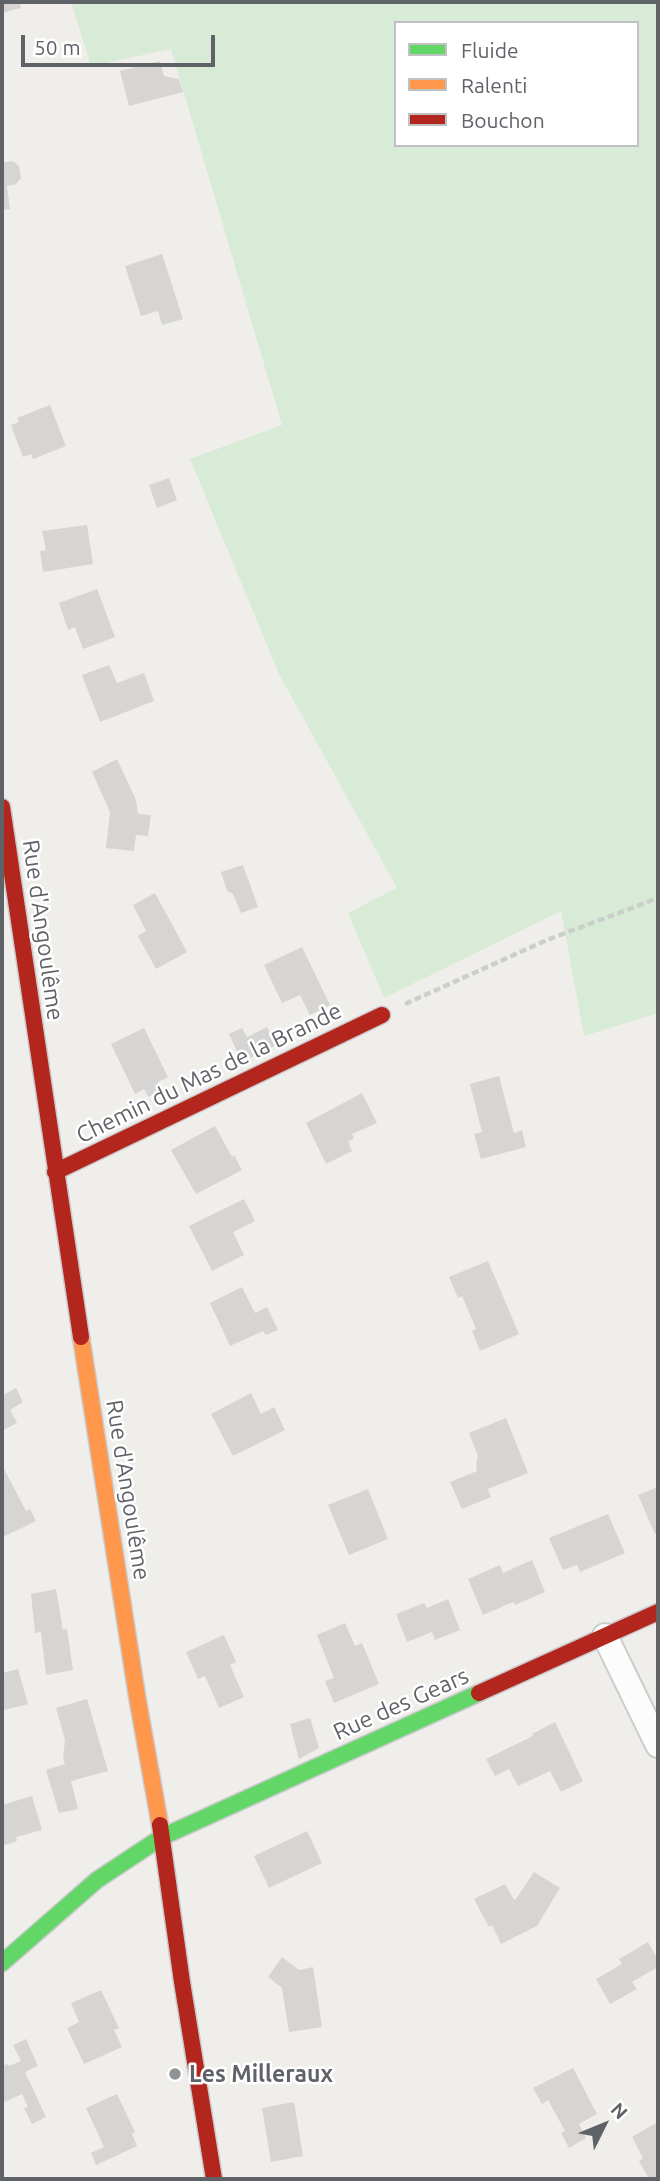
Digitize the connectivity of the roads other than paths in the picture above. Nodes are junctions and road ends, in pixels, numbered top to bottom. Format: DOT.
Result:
graph roads {
  1 [pos="2,807"];
  2 [pos="382,1015"];
  3 [pos="55,1172"];
  4 [pos="658,1612"];
  5 [pos="605,1636"];
  6 [pos="658,1745"];
  7 [pos="162,1837"];
  8 [pos="2,1963"];
  9 [pos="214,2179"];
  1 -- 3 [label="street, Rue d'Angoulême"];
  2 -- 3 [label="street, Chemin du Mas de la Brande"];
  3 -- 7 [label="street, Rue d'Angoulême"];
  4 -- 5 [label="street, Rue des Gears"];
  5 -- 6 [label="street"];
  5 -- 7 [label="street, Rue des Gears"];
  7 -- 8 [label="street, Rue des Gears"];
  7 -- 9 [label="street, Rue d'Angoulême"];
}
